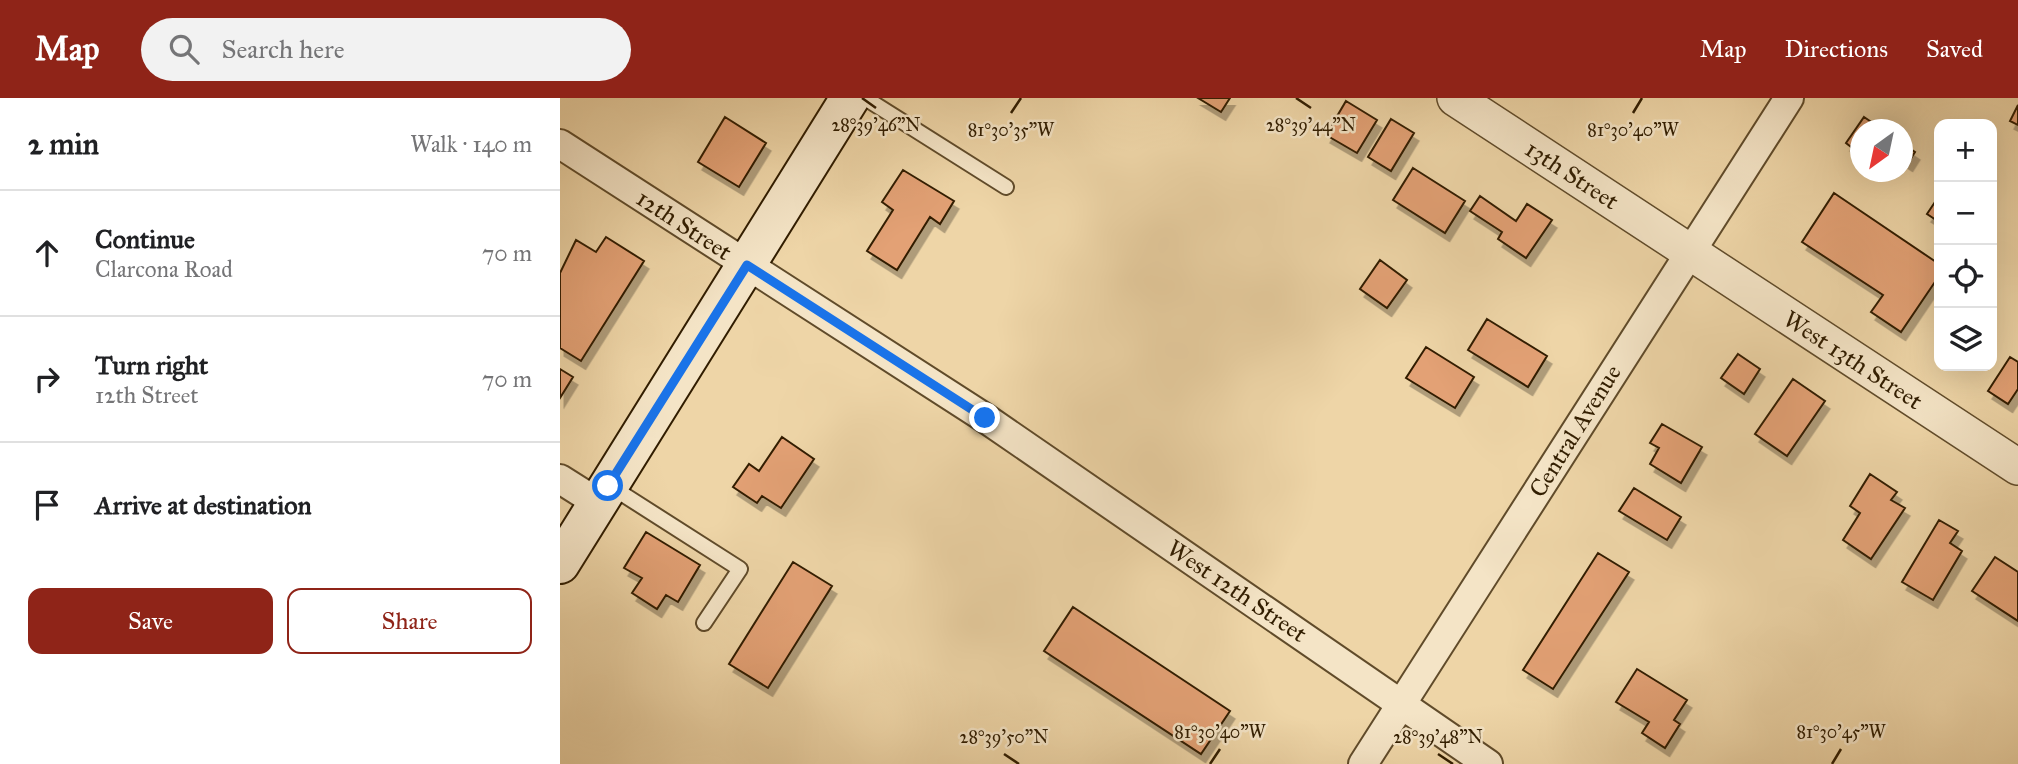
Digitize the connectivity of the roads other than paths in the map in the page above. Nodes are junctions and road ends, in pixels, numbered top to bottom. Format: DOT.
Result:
graph roads {
  1 [pos="850,98"];
  2 [pos="865,98"];
  3 [pos="1455,98"];
  4 [pos="1789,98"];
  5 [pos="560,144"];
  6 [pos="1006,187"];
  7 [pos="1689,252"];
  8 [pos="747,265"];
  9 [pos="985,418"];
  10 [pos="2018,467"];
  11 [pos="560,479"];
  12 [pos="603,494"];
  13 [pos="560,564"];
  14 [pos="704,623"];
  15 [pos="1401,704"];
  16 [pos="1363,764"];
  17 [pos="1488,764"];
  1 -- 8 [label="main road"];
  2 -- 6 [label="lane"];
  3 -- 7 [label="street, 13th Street"];
  4 -- 7 [label="street, Central Avenue"];
  5 -- 8 [label="street, 12th Street"];
  7 -- 10 [label="street, West 13th Street"];
  7 -- 15 [label="street, Central Avenue"];
  8 -- 9 [label="street, 12th Street"];
  8 -- 12 [label="main road"];
  9 -- 15 [label="street, West 12th Street"];
  11 -- 12 [label="street"];
  12 -- 13 [label="main road"];
  12 -- 14 [label="lane"];
  15 -- 16 [label="street, Central Avenue"];
  15 -- 17 [label="street, West 12th Street"];
}
